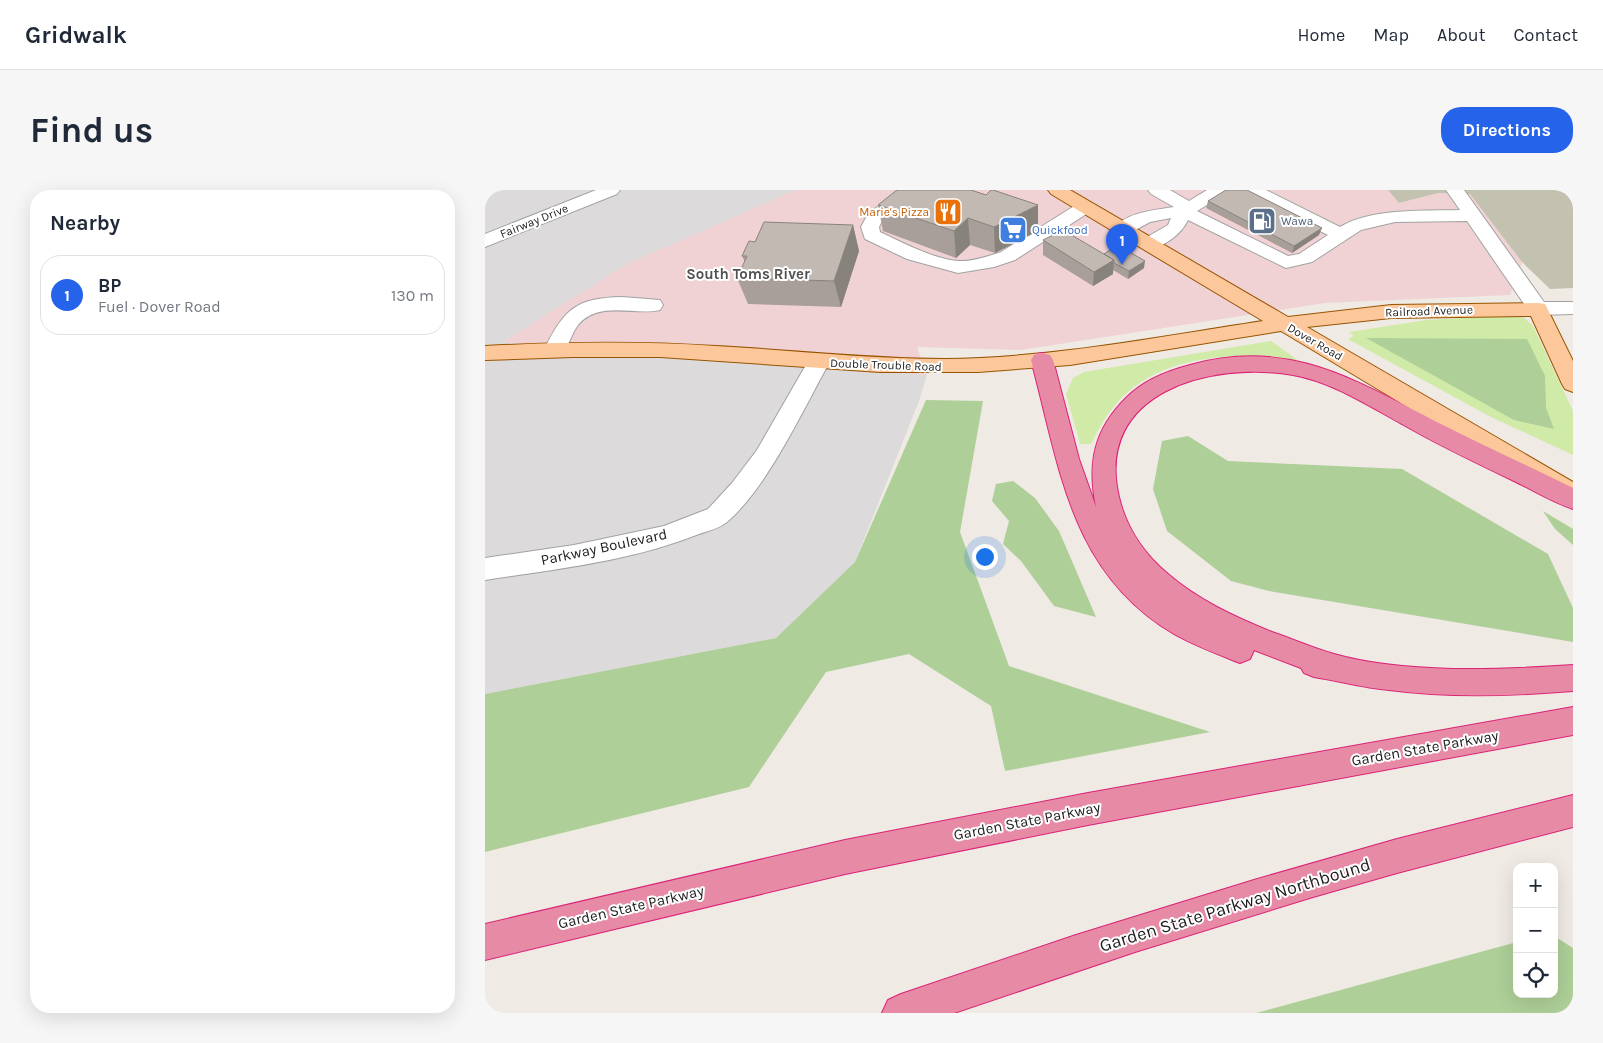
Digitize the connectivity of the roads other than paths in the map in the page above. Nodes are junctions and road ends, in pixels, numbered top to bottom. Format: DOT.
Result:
graph roads {
  1 [pos="611,190"];
  2 [pos="920,190"];
  3 [pos="1057,190"];
  4 [pos="1157,190"];
  5 [pos="1219,190"];
  6 [pos="1252,190"];
  7 [pos="1455,190"];
  8 [pos="1085,207"];
  9 [pos="1186,209"];
  10 [pos="1045,213"];
  11 [pos="1471,215"];
  12 [pos="1063,221"];
  13 [pos="1123,229"];
  14 [pos="1341,235"];
  15 [pos="485,241"];
  16 [pos="1149,244"];
  17 [pos="653,305"];
  18 [pos="1573,308"];
  19 [pos="1538,309"];
  20 [pos="1285,325"];
  21 [pos="556,348"];
  22 [pos="485,353"];
  23 [pos="1041,360"];
  24 [pos="818,363"];
  25 [pos="1573,384"];
  26 [pos="1573,494"];
  27 [pos="1573,499"];
  28 [pos="485,569"];
  29 [pos="1333,667"];
  30 [pos="1573,678"];
  31 [pos="1573,721"];
  32 [pos="1573,811"];
  33 [pos="485,942"];
  34 [pos="901,1013"];
  1 -- 15 [label="street, Fairway Drive"];
  2 -- 12 [label="street"];
  3 -- 8 [label="main road, Dover Road"];
  4 -- 9 [label="street"];
  5 -- 9 [label="street"];
  6 -- 14 [label="street"];
  7 -- 11 [label="street"];
  8 -- 12 [label="street"];
  8 -- 13 [label="main road, Dover Road"];
  9 -- 13 [label="street"];
  9 -- 14 [label="street"];
  9 -- 16 [label="street"];
  10 -- 12 [label="street"];
  11 -- 14 [label="street"];
  11 -- 19 [label="street"];
  13 -- 16 [label="main road, Dover Road"];
  16 -- 20 [label="main road, Dover Road"];
  17 -- 21 [label="street"];
  18 -- 19 [label="street, Railroad Avenue"];
  19 -- 20 [label="main road, Railroad Avenue"];
  19 -- 25 [label="main road"];
  20 -- 23 [label="main road, Double Trouble Road"];
  20 -- 26 [label="main road, Dover Road"];
  21 -- 22 [label="main road, Double Trouble Road"];
  21 -- 24 [label="main road, Double Trouble Road"];
  23 -- 24 [label="main road, Double Trouble Road"];
  23 -- 29 [label="highway"];
  24 -- 28 [label="street, Parkway Boulevard"];
  27 -- 29 [label="highway"];
  29 -- 30 [label="highway"];
  31 -- 33 [label="highway, Garden State Parkway"];
  32 -- 34 [label="highway, Garden State Parkway Northbound"];
}
